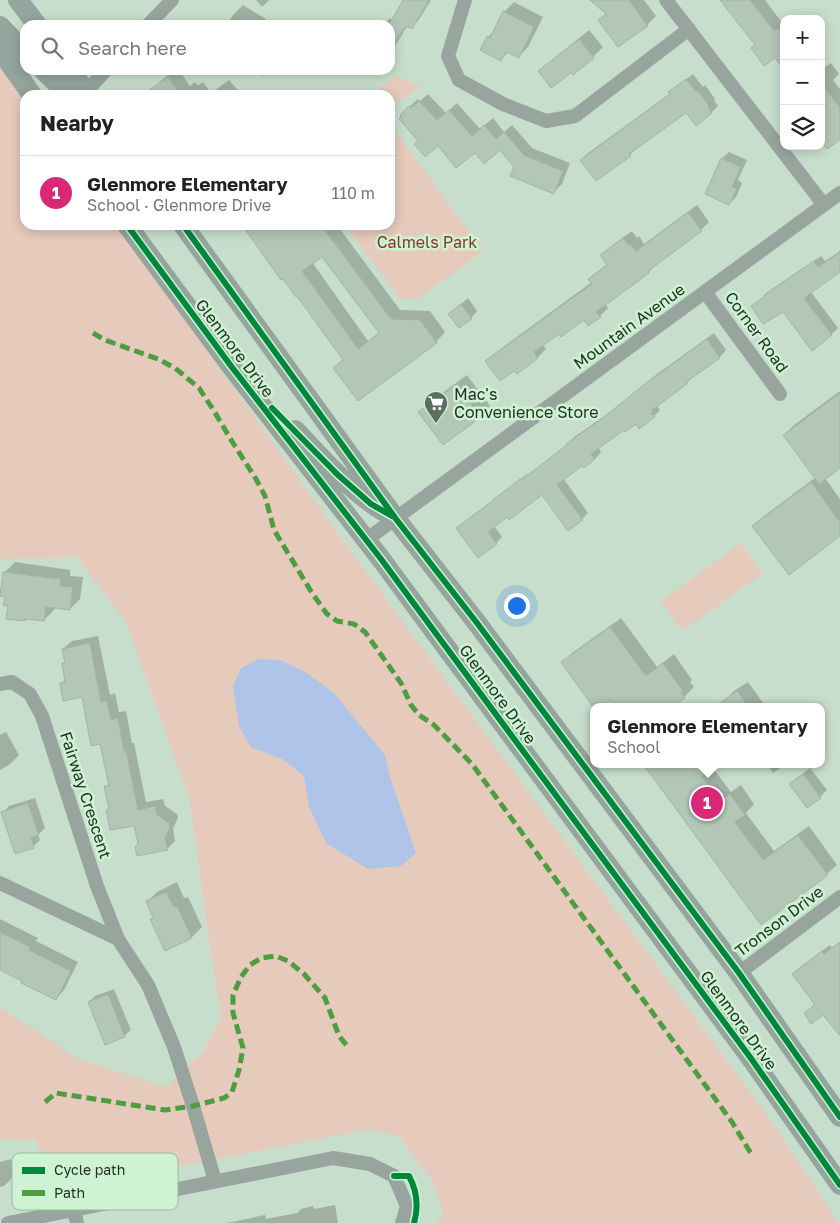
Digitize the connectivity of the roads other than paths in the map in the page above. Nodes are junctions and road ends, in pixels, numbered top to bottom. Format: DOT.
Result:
graph roads {
  1 [pos="18,0"];
  2 [pos="172,0"];
  3 [pos="465,0"];
  4 [pos="666,0"];
  5 [pos="33,20"];
  6 [pos="153,20"];
  7 [pos="0,26"];
  8 [pos="690,29"];
  9 [pos="20,47"];
  10 [pos="0,50"];
  11 [pos="48,75"];
  12 [pos="73,75"];
  13 [pos="102,75"];
  14 [pos="28,90"];
  15 [pos="69,90"];
  16 [pos="83,90"];
  17 [pos="89,90"];
  18 [pos="840,193"];
  19 [pos="824,205"];
  20 [pos="131,230"];
  21 [pos="187,230"];
  22 [pos="705,292"];
  23 [pos="231,366"];
  24 [pos="780,394"];
  25 [pos="396,519"];
  26 [pos="366,540"];
  27 [pos="0,684"];
  28 [pos="0,883"];
  29 [pos="840,897"];
  30 [pos="118,939"];
  31 [pos="739,974"];
  32 [pos="840,1117"];
  33 [pos="214,1182"];
  34 [pos="840,1185"];
  35 [pos="178,1191"];
  36 [pos="100,1210"];
  37 [pos="76,1216"];
  38 [pos="8,1223"];
  39 [pos="402,1223"];
  1 -- 5 [label="main road"];
  2 -- 6 [label="street"];
  3 -- 8 [label="street"];
  4 -- 8 [label="street"];
  7 -- 9 [label="main road"];
  8 -- 19 [label="street"];
  10 -- 14 [label="main road"];
  11 -- 15 [label="main road"];
  12 -- 16 [label="main road"];
  13 -- 17 [label="street"];
  18 -- 19 [label="street, Mountain Avenue"];
  19 -- 22 [label="street, Mountain Avenue"];
  20 -- 23 [label="main road, Glenmore Drive"];
  21 -- 25 [label="main road, Glenmore Drive"];
  22 -- 24 [label="street, Corner Road"];
  22 -- 25 [label="street, Mountain Avenue"];
  23 -- 25 [label="main road"];
  23 -- 26 [label="main road, Glenmore Drive"];
  25 -- 26 [label="street, Mountain Avenue"];
  25 -- 31 [label="main road, Glenmore Drive"];
  26 -- 34 [label="main road, Glenmore Drive"];
  27 -- 30 [label="street, Fairway Crescent"];
  28 -- 30 [label="street"];
  29 -- 31 [label="street, Tronson Drive"];
  30 -- 33 [label="street, Fairway Crescent"];
  31 -- 32 [label="main road, Glenmore Drive"];
  33 -- 35 [label="street"];
  33 -- 39 [label="street"];
  36 -- 37 [label="street"];
  37 -- 38 [label="street"];
}
